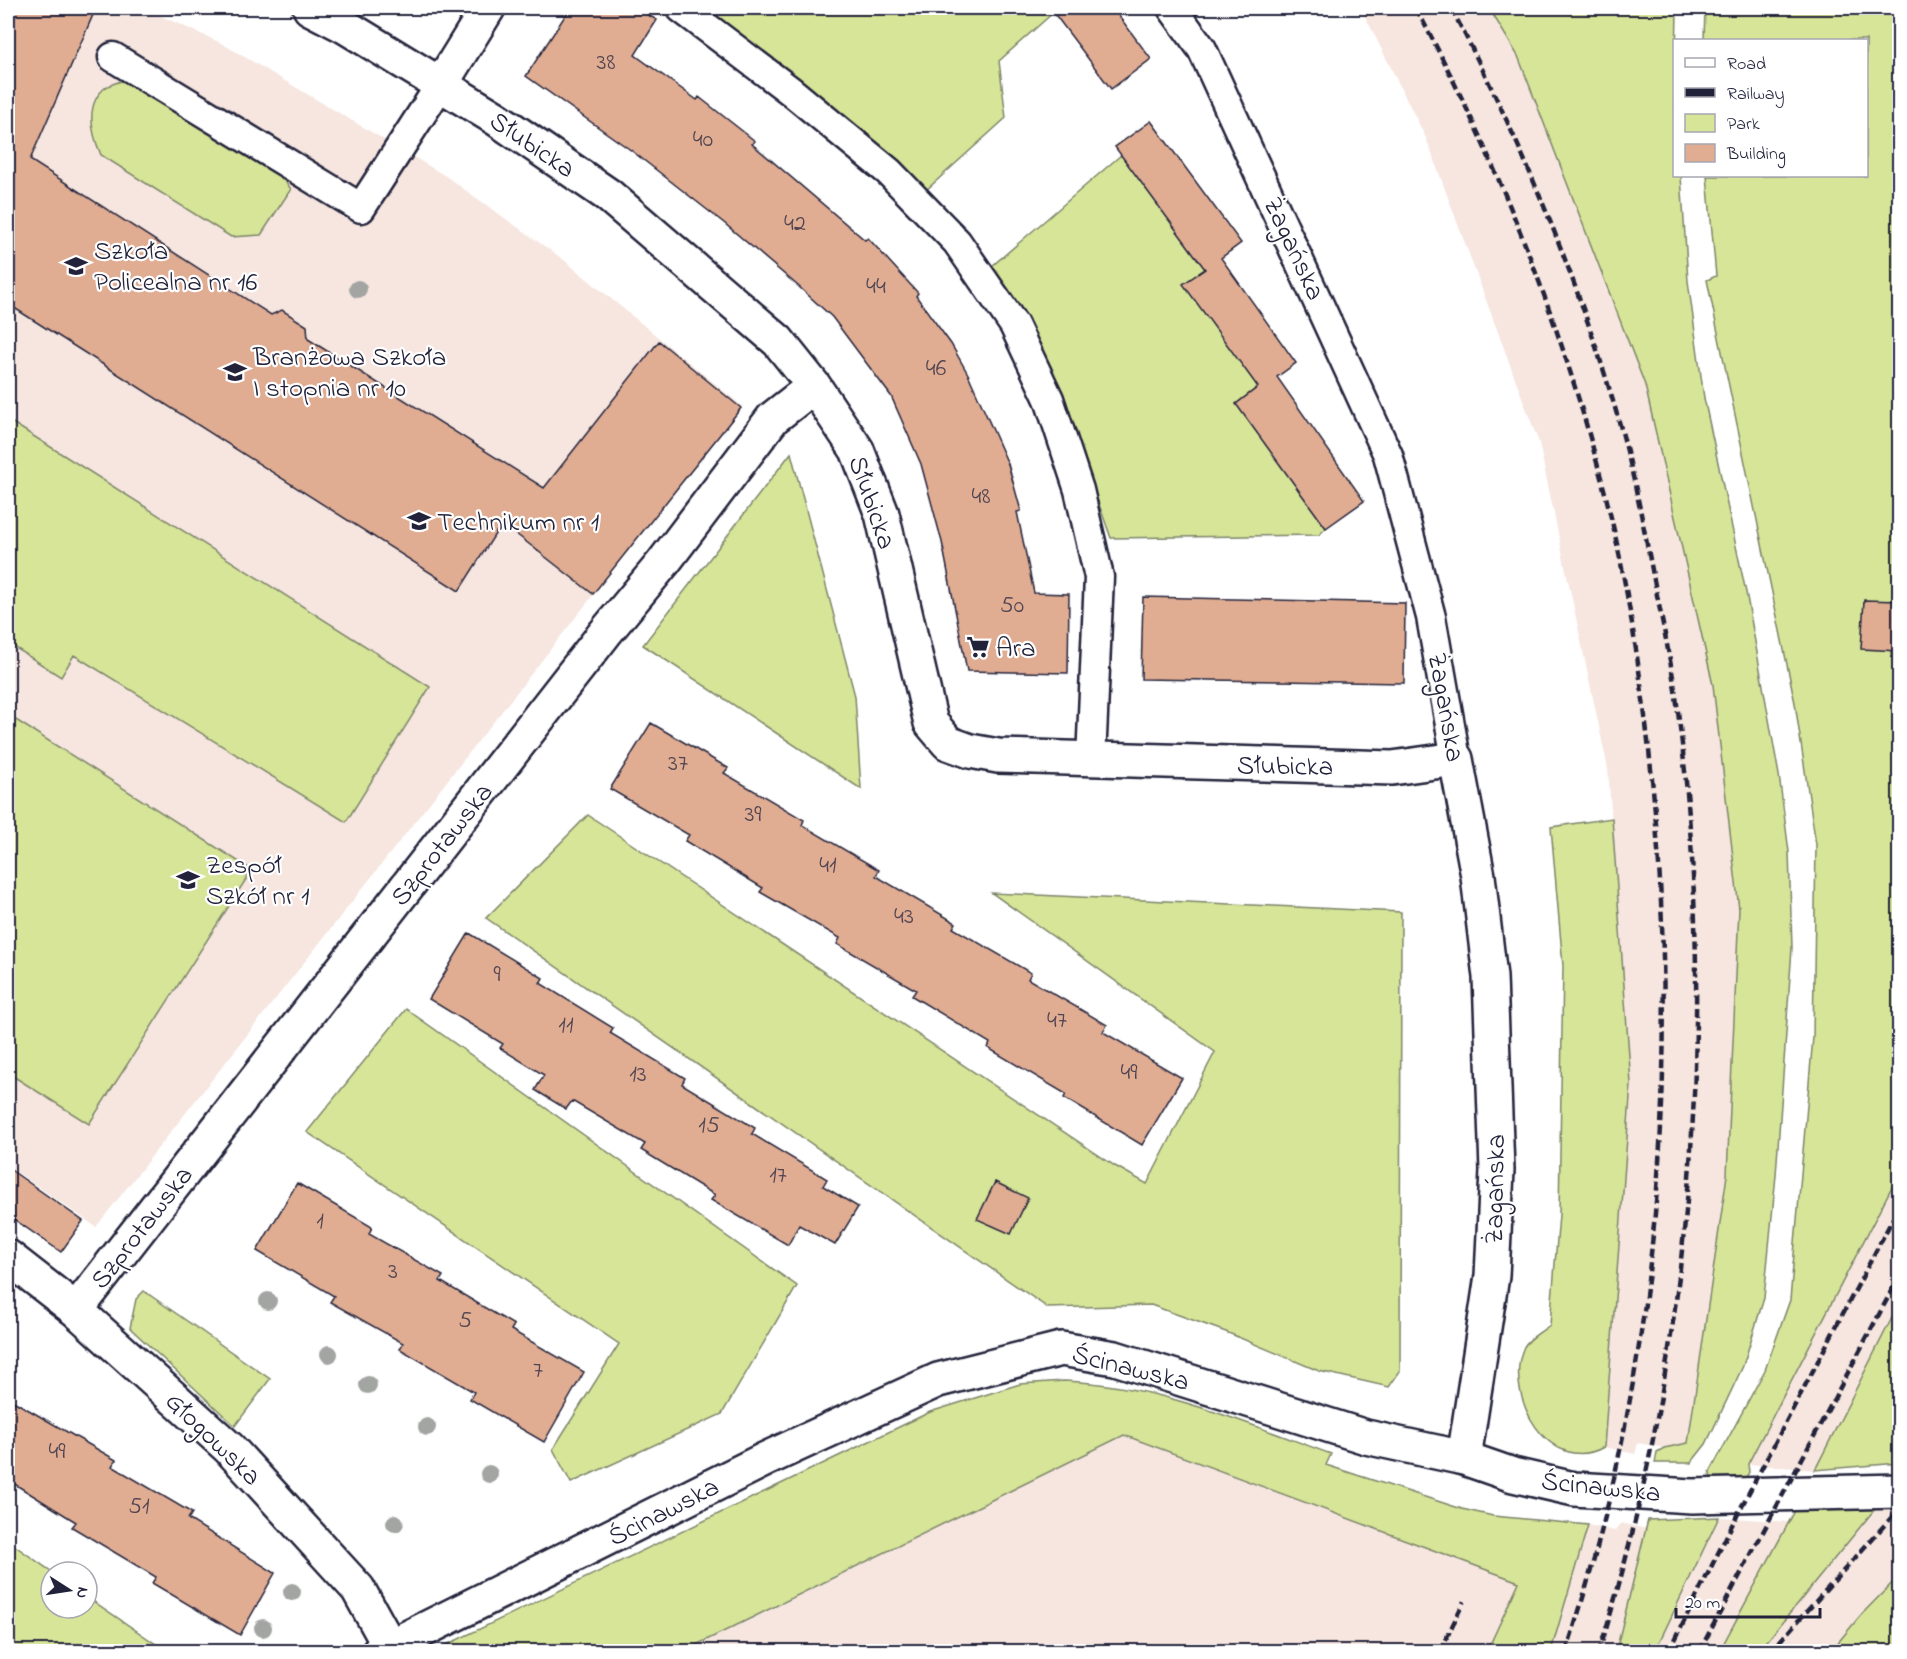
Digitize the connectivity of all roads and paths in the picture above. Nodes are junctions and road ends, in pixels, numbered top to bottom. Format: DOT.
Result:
graph roads {
  1 [pos="310,8"];
  2 [pos="488,8"];
  3 [pos="681,8"];
  4 [pos="1172,8"];
  5 [pos="113,57"];
  6 [pos="441,84"];
  7 [pos="814,386"];
  8 [pos="1456,759"];
  9 [pos="1090,760"];
  10 [pos="8,1257"];
  11 [pos="76,1310"];
  12 [pos="1464,1458"];
  13 [pos="1899,1491"];
  14 [pos="384,1649"];
  1 -- 6 [label="street, Słubicka"];
  2 -- 6 [label="street"];
  3 -- 9 [label="lane"];
  4 -- 8 [label="lane, Żagańska"];
  5 -- 6 [label="lane"];
  6 -- 7 [label="street, Słubicka"];
  7 -- 9 [label="street, Słubicka"];
  7 -- 11 [label="street, Szprotawska"];
  8 -- 9 [label="street, Słubicka"];
  8 -- 12 [label="street, Żagańska"];
  10 -- 11 [label="street, Głogowska"];
  11 -- 14 [label="street, Głogowska"];
  12 -- 13 [label="street, Ścinawska"];
  12 -- 14 [label="street, Ścinawska"];
}
